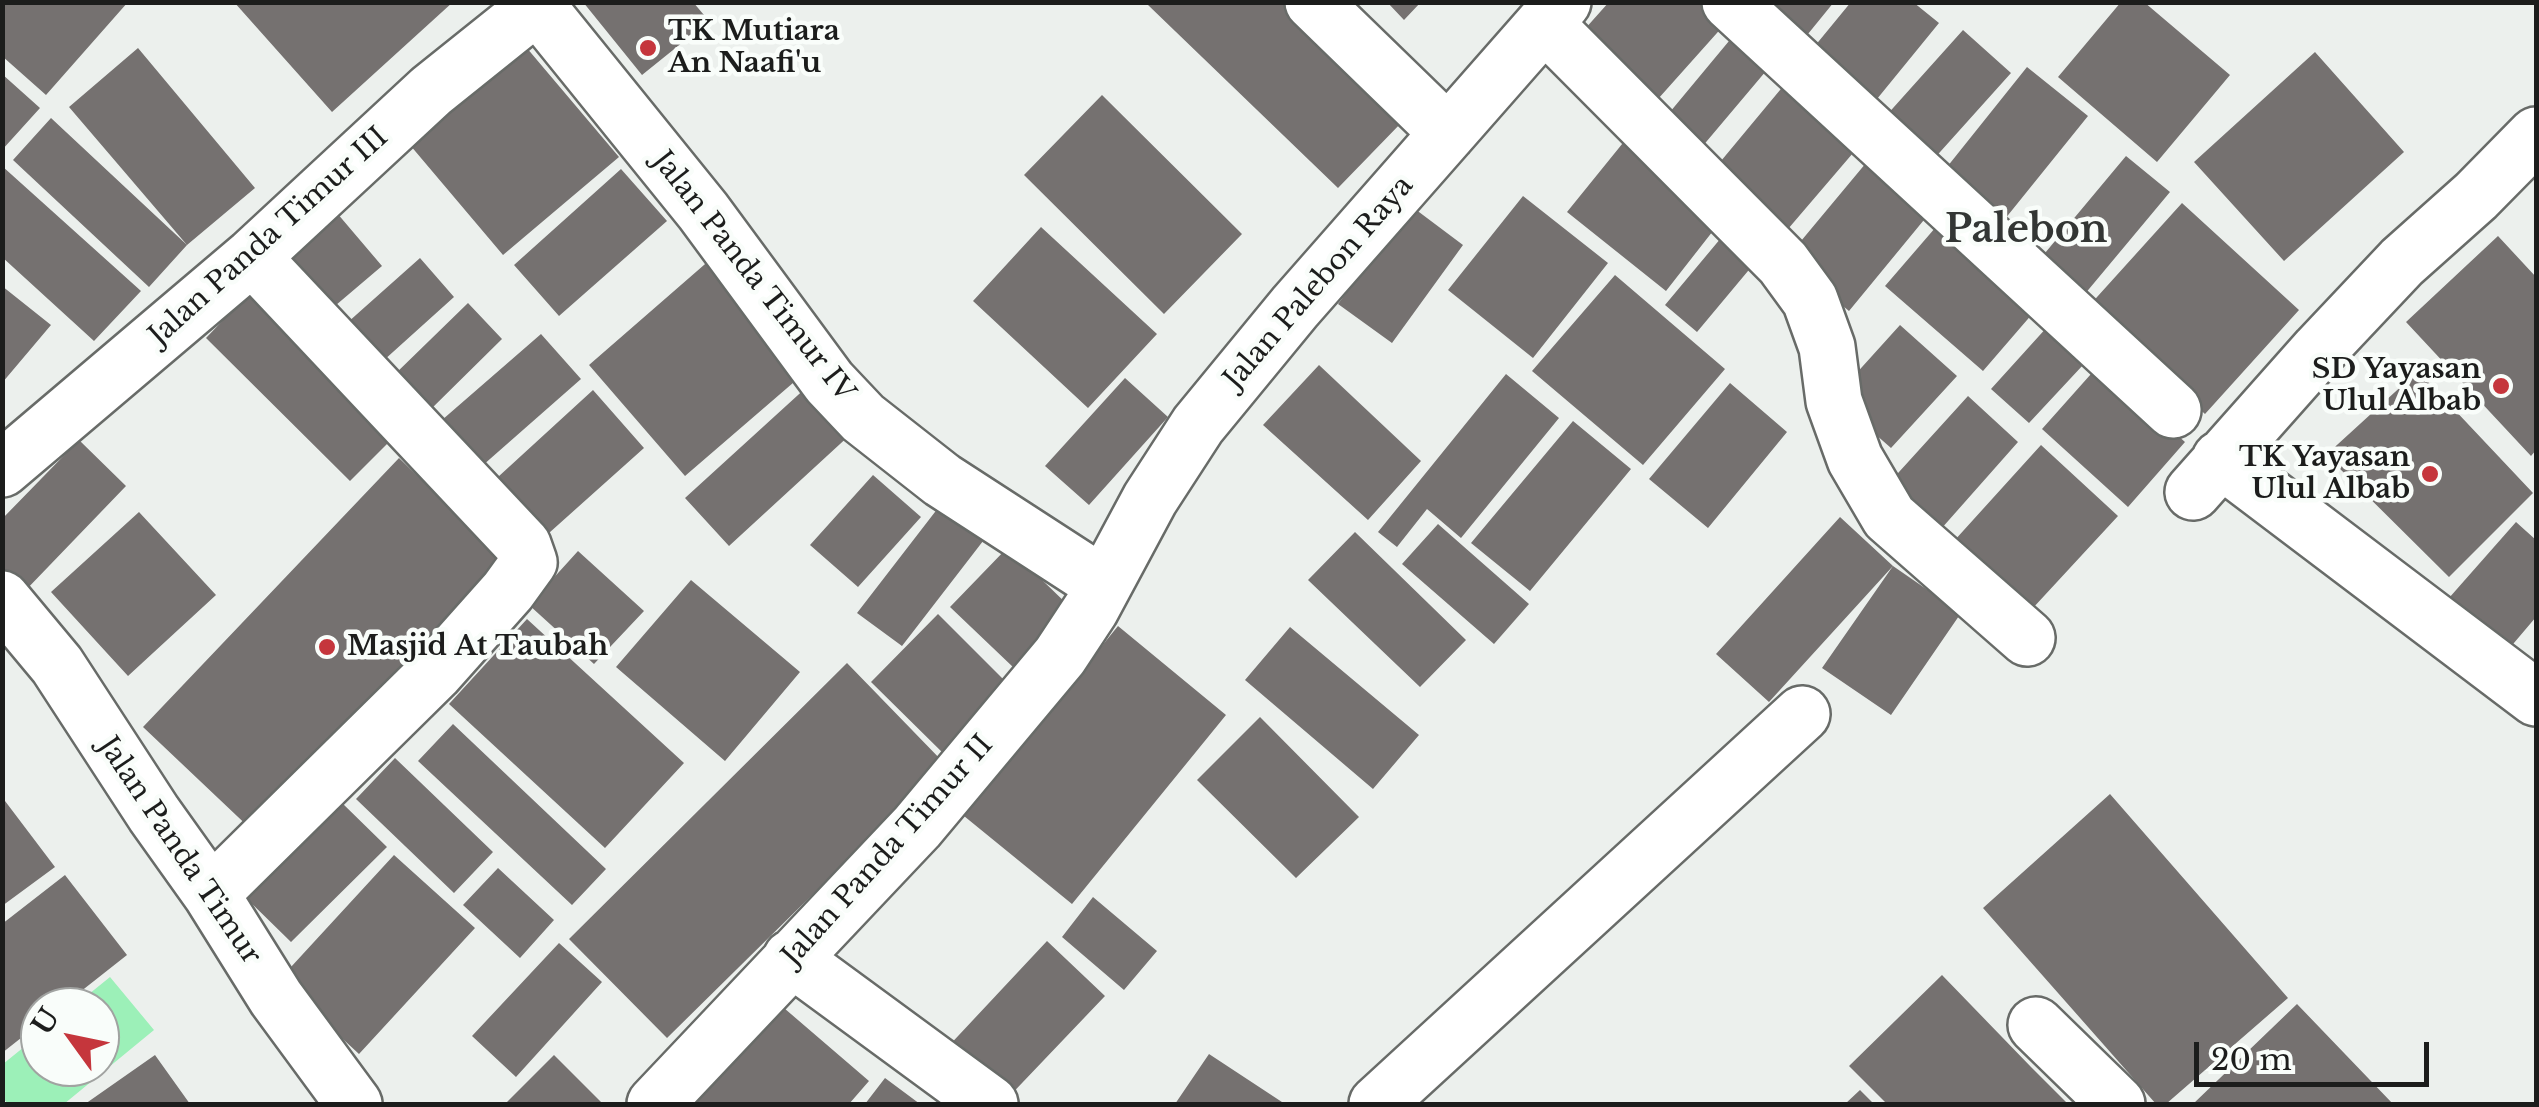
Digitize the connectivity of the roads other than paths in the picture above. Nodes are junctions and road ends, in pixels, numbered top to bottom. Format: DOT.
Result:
graph roads {
  1 [pos="1314,2"];
  2 [pos="1730,2"];
  3 [pos="536,4"];
  4 [pos="1554,13"];
  5 [pos="1448,133"];
  6 [pos="2536,136"];
  7 [pos="252,257"];
  8 [pos="2173,410"];
  9 [pos="2,470"];
  10 [pos="1104,584"];
  11 [pos="2,599"];
  12 [pos="2026,638"];
  13 [pos="2536,698"];
  14 [pos="1802,714"];
  15 [pos="211,894"];
  16 [pos="792,958"];
  17 [pos="2036,1025"];
  18 [pos="354,1104"];
  19 [pos="655,1104"];
  20 [pos="990,1104"];
  21 [pos="1377,1104"];
  22 [pos="2117,1104"];
  1 -- 5 [label="street"];
  2 -- 8 [label="street"];
  3 -- 7 [label="street, Jalan Panda Timur III"];
  3 -- 10 [label="street, Jalan Panda Timur IV"];
  4 -- 5 [label="street, Jalan Palebon Raya"];
  4 -- 12 [label="street"];
  5 -- 10 [label="street, Jalan Palebon Raya"];
  6 -- 13 [label="street"];
  7 -- 9 [label="street, Jalan Panda Timur III"];
  7 -- 15 [label="street"];
  10 -- 16 [label="street, Jalan Panda Timur II"];
  11 -- 15 [label="street, Jalan Panda Timur"];
  14 -- 21 [label="street"];
  15 -- 18 [label="street, Jalan Panda Timur"];
  16 -- 19 [label="street, Jalan Panda Timur II"];
  16 -- 20 [label="street"];
  17 -- 22 [label="street"];
}
